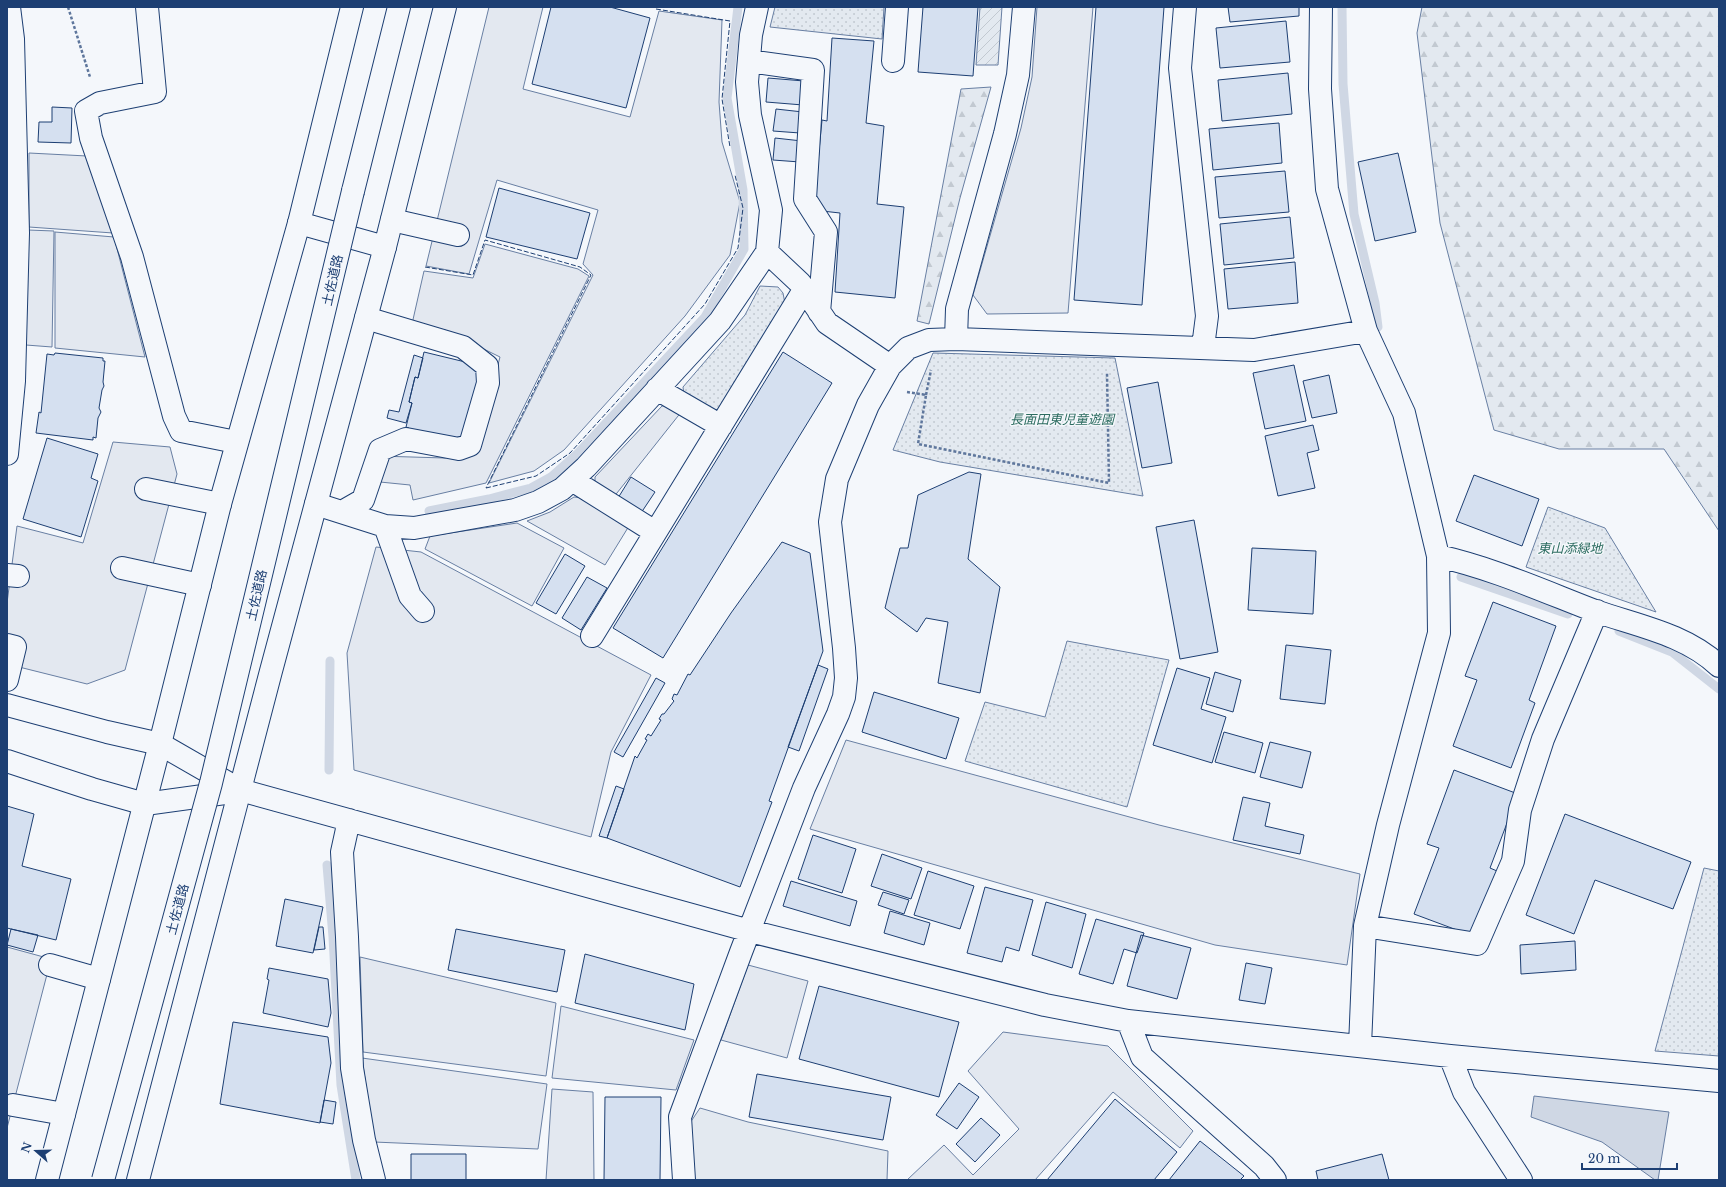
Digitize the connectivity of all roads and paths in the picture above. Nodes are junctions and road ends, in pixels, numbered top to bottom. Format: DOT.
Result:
graph roads {
  1 [pos="9,7"];
  2 [pos="68,7"];
  3 [pos="147,7"];
  4 [pos="352,7"];
  5 [pos="399,7"];
  6 [pos="445,7"];
  7 [pos="757,7"];
  8 [pos="897,7"];
  9 [pos="1024,7"];
  10 [pos="1184,7"];
  11 [pos="1321,7"];
  12 [pos="749,61"];
  13 [pos="893,62"];
  14 [pos="100,103"];
  15 [pos="392,220"];
  16 [pos="299,224"];
  17 [pos="458,235"];
  18 [pos="385,247"];
  19 [pos="767,252"];
  20 [pos="804,290"];
  21 [pos="819,312"];
  22 [pos="366,318"];
  23 [pos="1366,332"];
  24 [pos="956,339"];
  25 [pos="1203,347"];
  26 [pos="890,366"];
  27 [pos="932,367"];
  28 [pos="1106,372"];
  29 [pos="879,385"];
  30 [pos="658,389"];
  31 [pos="926,395"];
  32 [pos="721,426"];
  33 [pos="236,442"];
  34 [pos="7,454"];
  35 [pos="572,480"];
  36 [pos="146,489"];
  37 [pos="220,504"];
  38 [pos="316,504"];
  39 [pos="342,512"];
  40 [pos="385,526"];
  41 [pos="655,532"];
  42 [pos="1438,556"];
  43 [pos="122,568"];
  44 [pos="200,585"];
  45 [pos="423,611"];
  46 [pos="1597,611"];
  47 [pos="592,636"];
  48 [pos="7,645"];
  49 [pos="1719,666"];
  50 [pos="7,680"];
  51 [pos="7,705"];
  52 [pos="160,744"];
  53 [pos="7,761"];
  54 [pos="240,790"];
  55 [pos="145,804"];
  56 [pos="349,820"];
  57 [pos="1365,926"];
  58 [pos="750,930"];
  59 [pos="50,965"];
  60 [pos="99,979"];
  61 [pos="1128,1021"];
  62 [pos="1360,1046"];
  63 [pos="1450,1056"];
  64 [pos="1719,1081"];
  65 [pos="13,1105"];
  66 [pos="64,1114"];
  67 [pos="47,1180"];
  68 [pos="103,1180"];
  69 [pos="138,1180"];
  70 [pos="374,1180"];
  71 [pos="684,1180"];
  72 [pos="1275,1180"];
  73 [pos="1520,1180"];
  1 -- 34 [label="main road"];
  2 -- 14 [label="path"];
  3 -- 14 [label="main road"];
  4 -- 16 [label="main road"];
  5 -- 68 [label="main road, 土佐道路, bridge"];
  6 -- 15 [label="main road"];
  7 -- 12 [label="main road"];
  8 -- 13 [label="main road"];
  9 -- 24 [label="main road"];
  10 -- 25 [label="main road"];
  11 -- 23 [label="main road"];
  12 -- 19 [label="main road"];
  12 -- 21 [label="main road"];
  14 -- 33 [label="main road"];
  15 -- 17 [label="main road"];
  15 -- 18 [label="main road"];
  16 -- 18 [label="main road"];
  16 -- 33 [label="main road"];
  18 -- 22 [label="main road"];
  19 -- 20 [label="main road"];
  19 -- 30 [label="main road"];
  20 -- 21 [label="main road"];
  20 -- 32 [label="main road"];
  21 -- 26 [label="main road"];
  22 -- 38 [label="main road"];
  22 -- 39 [label="main road"];
  23 -- 25 [label="main road"];
  23 -- 42 [label="main road"];
  24 -- 25 [label="main road"];
  24 -- 26 [label="main road"];
  26 -- 29 [label="main road"];
  27 -- 31 [label="path"];
  28 -- 31 [label="path"];
  29 -- 31 [label="path"];
  29 -- 58 [label="main road"];
  30 -- 32 [label="main road"];
  30 -- 35 [label="main road"];
  32 -- 41 [label="main road"];
  33 -- 37 [label="main road"];
  35 -- 40 [label="main road"];
  35 -- 41 [label="main road"];
  36 -- 37 [label="main road"];
  37 -- 44 [label="main road"];
  38 -- 39 [label="main road"];
  38 -- 54 [label="main road"];
  39 -- 40 [label="main road"];
  40 -- 45 [label="main road"];
  41 -- 47 [label="main road"];
  42 -- 46 [label="main road"];
  42 -- 57 [label="main road"];
  43 -- 44 [label="main road"];
  44 -- 52 [label="main road"];
  46 -- 49 [label="main road"];
  46 -- 57 [label="main road"];
  48 -- 50 [label="main road"];
  51 -- 52 [label="main road"];
  52 -- 54 [label="main road"];
  52 -- 55 [label="main road"];
  53 -- 55 [label="main road"];
  54 -- 55 [label="main road"];
  54 -- 56 [label="main road"];
  54 -- 69 [label="main road"];
  55 -- 60 [label="main road"];
  56 -- 58 [label="main road"];
  56 -- 70 [label="main road"];
  57 -- 62 [label="main road"];
  58 -- 61 [label="main road"];
  58 -- 71 [label="main road"];
  59 -- 60 [label="main road"];
  60 -- 66 [label="main road"];
  61 -- 62 [label="main road"];
  61 -- 72 [label="main road"];
  62 -- 63 [label="main road"];
  63 -- 64 [label="main road"];
  63 -- 73 [label="main road"];
  65 -- 66 [label="main road"];
  66 -- 67 [label="main road"];
}
